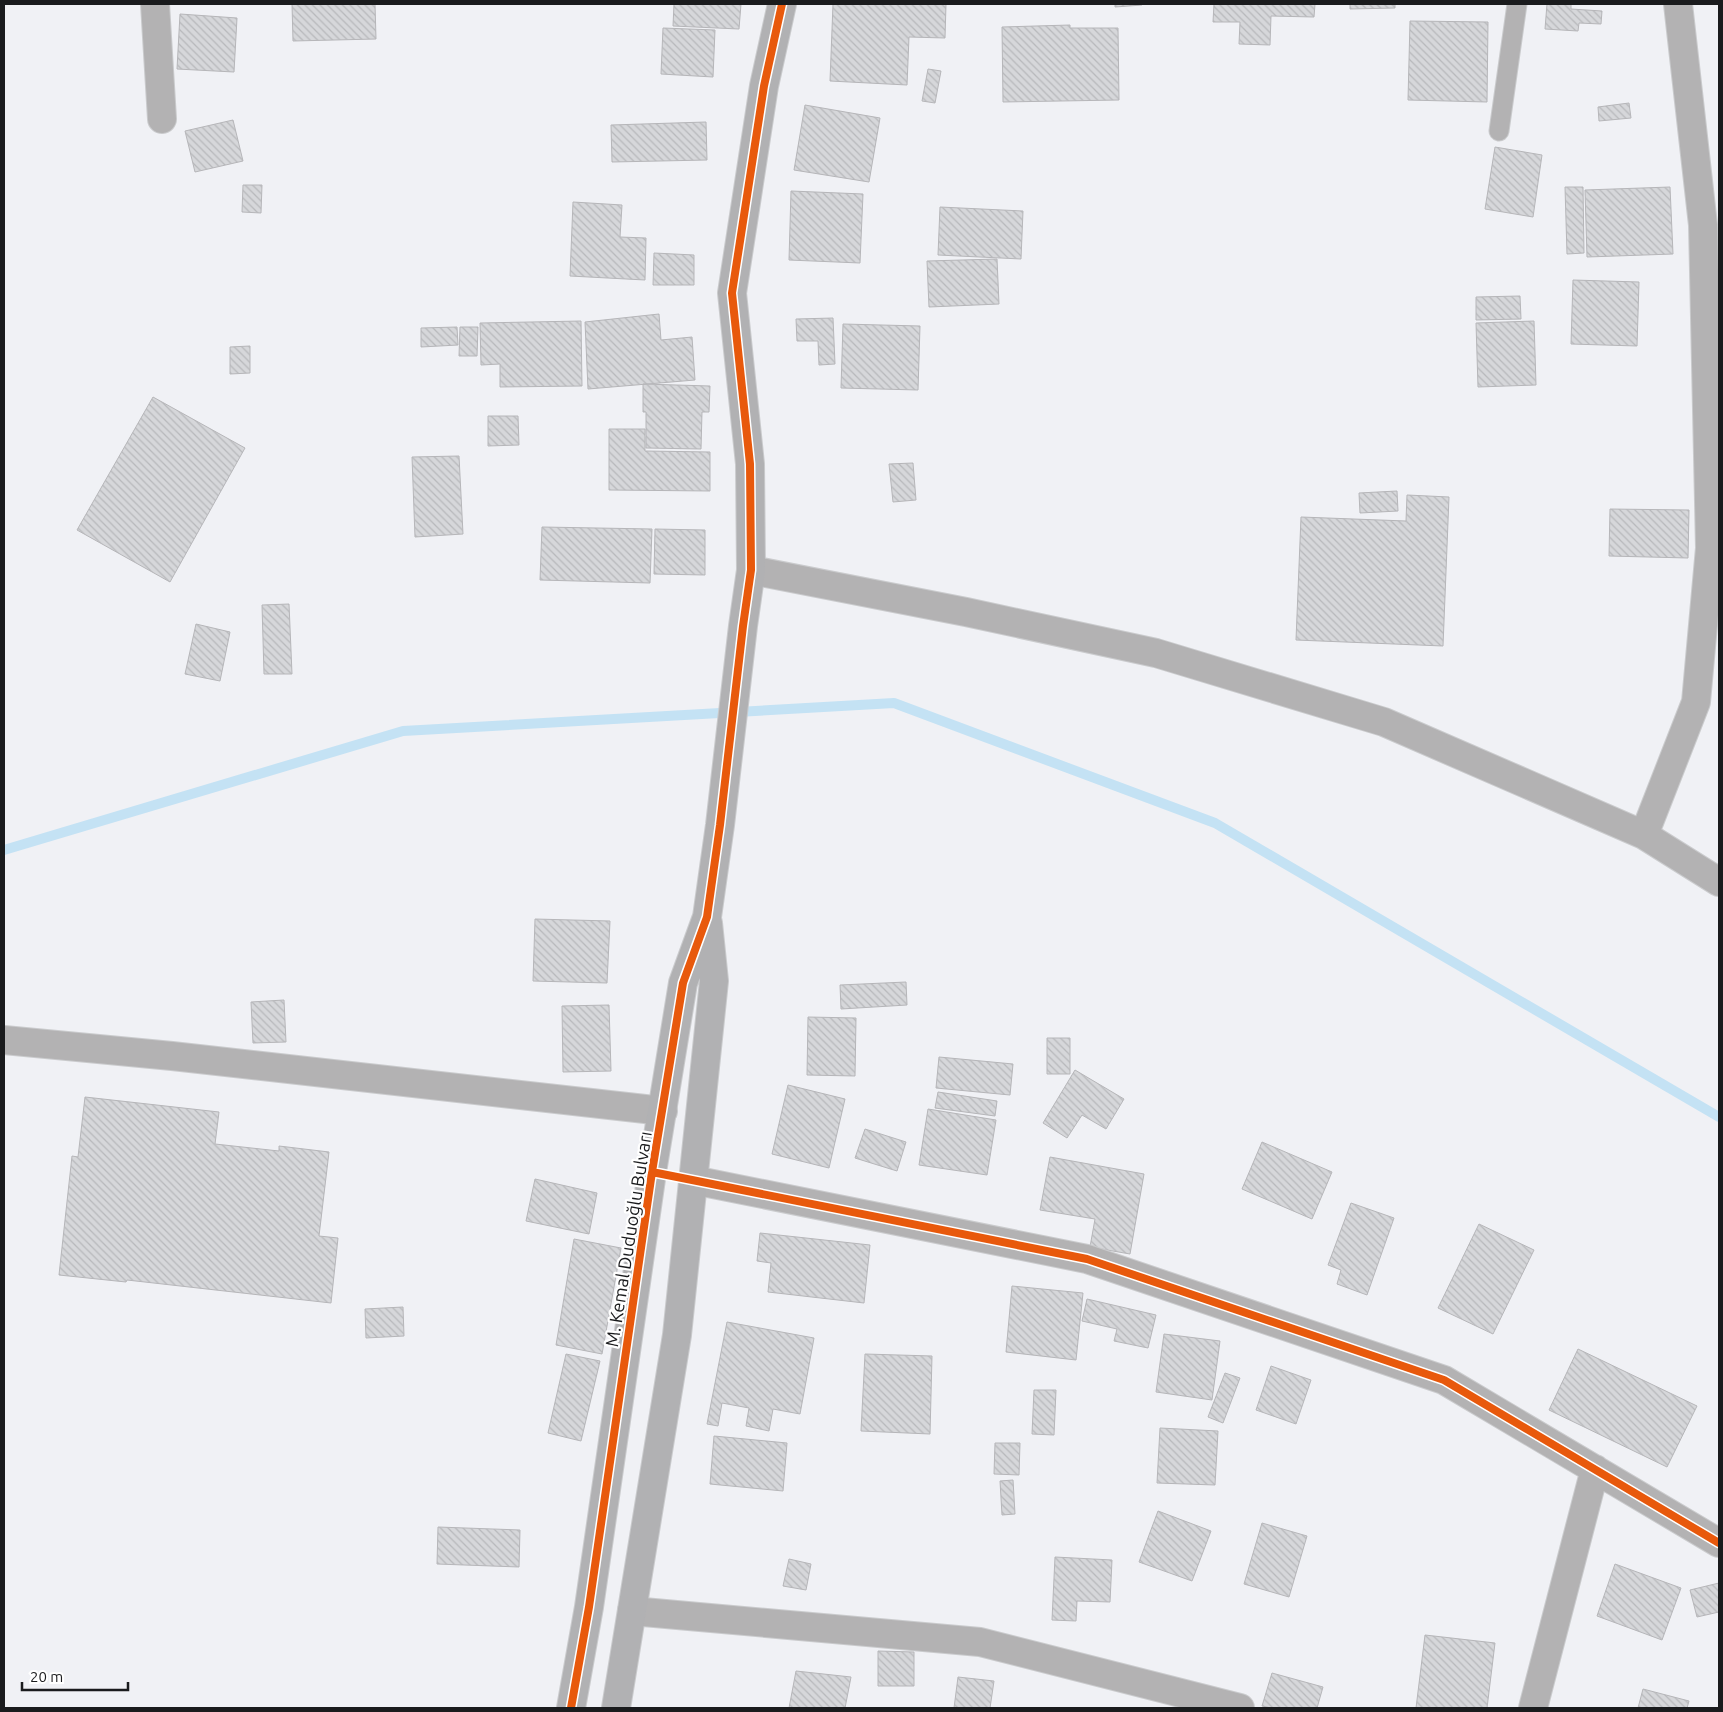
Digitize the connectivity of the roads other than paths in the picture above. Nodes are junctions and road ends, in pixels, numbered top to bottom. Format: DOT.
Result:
graph roads {
  1 [pos="155,4"];
  2 [pos="782,4"];
  3 [pos="1517,4"];
  4 [pos="1678,4"];
  5 [pos="162,119"];
  6 [pos="1499,131"];
  7 [pos="751,570"];
  8 [pos="1644,835"];
  9 [pos="1719,882"];
  10 [pos="707,917"];
  11 [pos="4,1040"];
  12 [pos="663,1111"];
  13 [pos="700,1114"];
  14 [pos="652,1172"];
  15 [pos="693,1180"];
  16 [pos="1595,1469"];
  17 [pos="1719,1543"];
  18 [pos="632,1611"];
  19 [pos="571,1708"];
  20 [pos="616,1708"];
  21 [pos="1240,1708"];
  22 [pos="1533,1708"];
  1 -- 5 [label="street"];
  2 -- 7 [label="street, M. Kemal Duduoğlu Bulvarı"];
  3 -- 6 [label="lane"];
  4 -- 8 [label="street"];
  7 -- 8 [label="street"];
  7 -- 10 [label="street, M. Kemal Duduoğlu Bulvarı"];
  8 -- 9 [label="street"];
  10 -- 12 [label="street, M. Kemal Duduoğlu Bulvarı"];
  10 -- 13 [label="street, M. Kemal Duduoğlu Bulvarı"];
  11 -- 12 [label="street"];
  12 -- 13 [label="street"];
  12 -- 14 [label="street, M. Kemal Duduoğlu Bulvarı"];
  13 -- 15 [label="street, M. Kemal Duduoğlu Bulvarı"];
  14 -- 15 [label="street"];
  14 -- 19 [label="street, M. Kemal Duduoğlu Bulvarı"];
  15 -- 16 [label="street"];
  15 -- 18 [label="street, M. Kemal Duduoğlu Bulvarı"];
  16 -- 17 [label="street"];
  16 -- 22 [label="street"];
  18 -- 20 [label="street, M. Kemal Duduoğlu Bulvarı"];
  18 -- 21 [label="street"];
}
